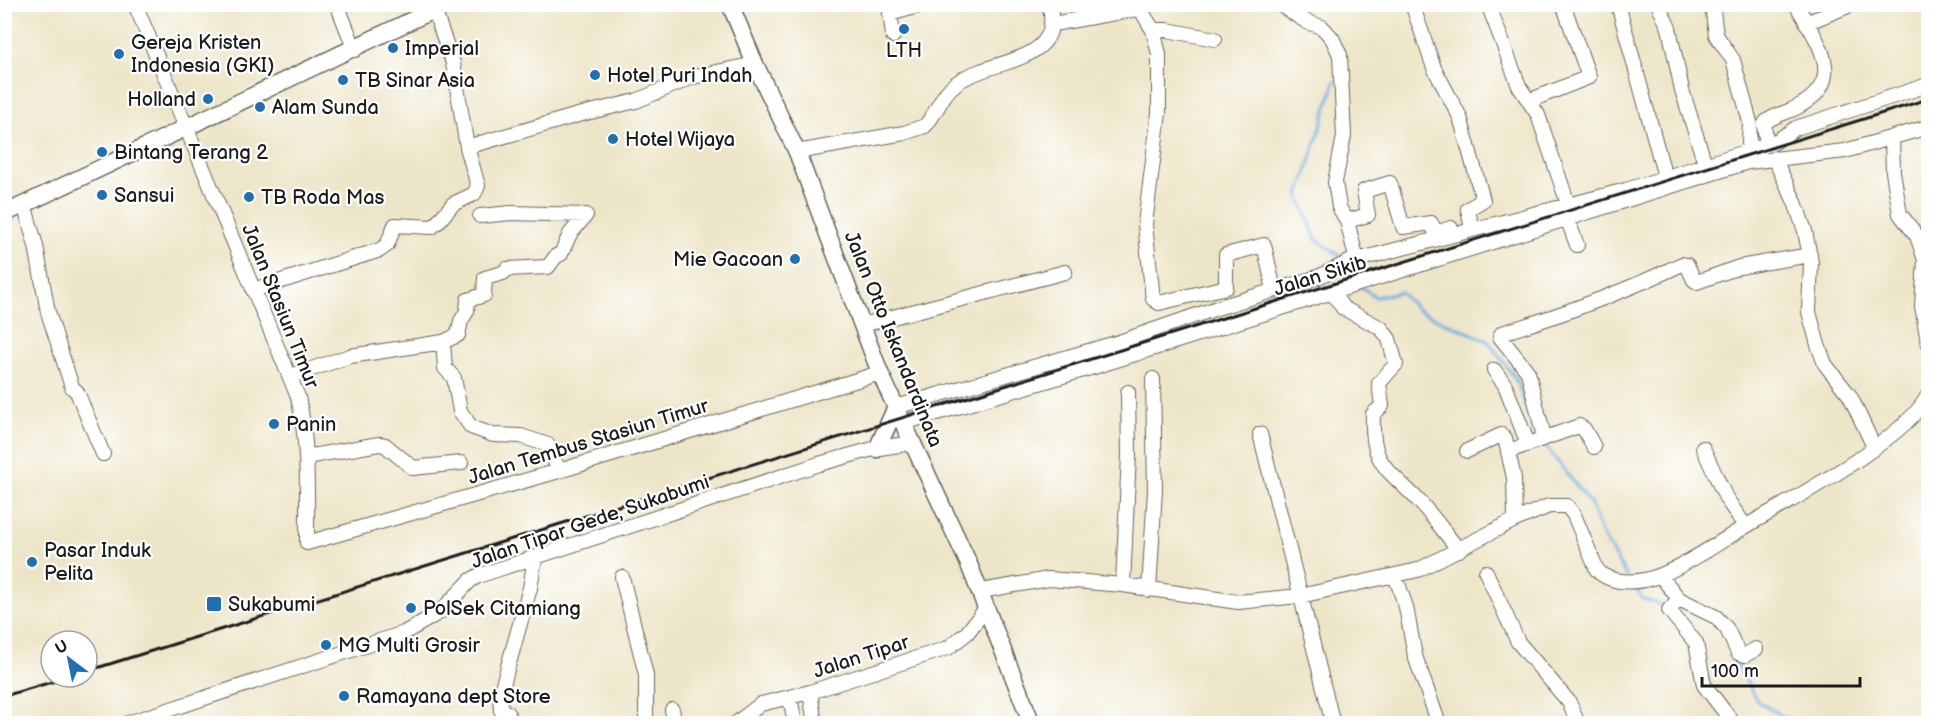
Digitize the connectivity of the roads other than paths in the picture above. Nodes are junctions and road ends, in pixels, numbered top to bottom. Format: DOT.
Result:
graph roads {
  1 [pos="135,4"];
  2 [pos="336,4"];
  3 [pos="730,4"];
  4 [pos="925,4"];
  5 [pos="1049,4"];
  6 [pos="1279,4"];
  7 [pos="1412,4"];
  8 [pos="1488,4"];
  9 [pos="1563,4"];
  10 [pos="1618,4"];
  11 [pos="1658,4"];
  12 [pos="1712,4"];
  13 [pos="1796,4"];
  14 [pos="1853,4"];
  15 [pos="440,7"];
  16 [pos="889,9"];
  17 [pos="1806,23"];
  18 [pos="1053,24"];
  19 [pos="1153,30"];
  20 [pos="893,36"];
  21 [pos="1215,39"];
  22 [pos="355,50"];
  23 [pos="755,64"];
  24 [pos="1929,85"];
  25 [pos="1531,100"];
  26 [pos="186,127"];
  27 [pos="1929,127"];
  28 [pos="1892,138"];
  29 [pos="1767,145"];
  30 [pos="467,147"];
  31 [pos="797,152"];
  32 [pos="1748,156"];
  33 [pos="1774,158"];
  34 [pos="1705,164"];
  35 [pos="1665,177"];
  36 [pos="24,204"];
  37 [pos="1568,212"];
  38 [pos="4,214"];
  39 [pos="480,216"];
  40 [pos="1347,221"];
  41 [pos="1456,227"];
  42 [pos="1472,229"];
  43 [pos="1577,245"];
  44 [pos="1810,255"];
  45 [pos="1347,264"];
  46 [pos="1065,272"];
  47 [pos="253,290"];
  48 [pos="1274,290"];
  49 [pos="1332,292"];
  50 [pos="1199,294"];
  51 [pos="1206,312"];
  52 [pos="862,325"];
  53 [pos="443,342"];
  54 [pos="1929,342"];
  55 [pos="1494,370"];
  56 [pos="880,374"];
  57 [pos="291,376"];
  58 [pos="1153,379"];
  59 [pos="1128,392"];
  60 [pos="1927,403"];
  61 [pos="896,407"];
  62 [pos="903,423"];
  63 [pos="1260,434"];
  64 [pos="1537,440"];
  65 [pos="912,443"];
  66 [pos="1594,447"];
  67 [pos="1874,447"];
  68 [pos="1703,448"];
  69 [pos="877,449"];
  70 [pos="1467,451"];
  71 [pos="1509,451"];
  72 [pos="103,454"];
  73 [pos="306,457"];
  74 [pos="461,463"];
  75 [pos="559,471"];
  76 [pos="1515,520"];
  77 [pos="1745,526"];
  78 [pos="307,543"];
  79 [pos="1459,550"];
  80 [pos="535,558"];
  81 [pos="1486,572"];
  82 [pos="1395,575"];
  83 [pos="1660,575"];
  84 [pos="622,577"];
  85 [pos="1123,585"];
  86 [pos="1149,590"];
  87 [pos="1300,596"];
  88 [pos="984,599"];
  89 [pos="1675,603"];
  90 [pos="1756,649"];
  91 [pos="810,692"];
  92 [pos="790,697"];
  93 [pos="742,721"];
  94 [pos="125,723"];
  95 [pos="510,723"];
  96 [pos="646,723"];
  97 [pos="795,723"];
  98 [pos="815,723"];
  99 [pos="1032,723"];
  100 [pos="1333,723"];
  101 [pos="1439,723"];
  102 [pos="1578,723"];
  103 [pos="1734,723"];
  1 -- 26 [label="street, Jalan Stasiun Timur"];
  2 -- 22 [label="street"];
  3 -- 23 [label="main road, Jalan Otto Iskandardinata"];
  4 -- 16 [label="street"];
  5 -- 18 [label="street"];
  6 -- 40 [label="street"];
  7 -- 42 [label="street"];
  8 -- 25 [label="street"];
  9 -- 25 [label="street"];
  10 -- 35 [label="street"];
  11 -- 34 [label="street"];
  12 -- 32 [label="street"];
  13 -- 17 [label="street"];
  14 -- 17 [label="street"];
  15 -- 22 [label="main road"];
  15 -- 30 [label="street"];
  16 -- 20 [label="street"];
  17 -- 29 [label="street"];
  18 -- 19 [label="street"];
  18 -- 31 [label="street"];
  19 -- 21 [label="street"];
  19 -- 50 [label="street"];
  22 -- 26 [label="main road"];
  23 -- 30 [label="street"];
  23 -- 31 [label="main road, Jalan Otto Iskandardinata"];
  24 -- 29 [label="street"];
  25 -- 37 [label="street"];
  26 -- 36 [label="main road"];
  26 -- 47 [label="street, Jalan Stasiun Timur"];
  27 -- 28 [label="street"];
  28 -- 33 [label="street"];
  28 -- 54 [label="street"];
  29 -- 32 [label="street"];
  30 -- 47 [label="street"];
  31 -- 52 [label="main road, Jalan Otto Iskandardinata"];
  32 -- 33 [label="street"];
  32 -- 34 [label="street"];
  32 -- 37 [label="street, Jalan Sikib"];
  33 -- 44 [label="street"];
  34 -- 35 [label="street"];
  35 -- 37 [label="street"];
  36 -- 38 [label="main road"];
  36 -- 72 [label="street"];
  37 -- 42 [label="street"];
  37 -- 43 [label="street"];
  37 -- 49 [label="street, Jalan Sikib"];
  39 -- 53 [label="street"];
  40 -- 41 [label="street"];
  40 -- 45 [label="street"];
  42 -- 45 [label="street"];
  44 -- 64 [label="street"];
  44 -- 67 [label="street"];
  45 -- 48 [label="street"];
  46 -- 52 [label="street"];
  47 -- 57 [label="street, Jalan Stasiun Timur"];
  48 -- 50 [label="street"];
  48 -- 51 [label="street"];
  49 -- 62 [label="street, Jalan Sikib"];
  49 -- 79 [label="street"];
  50 -- 51 [label="street"];
  51 -- 61 [label="street"];
  52 -- 56 [label="main road, Jalan Otto Iskandardinata"];
  53 -- 57 [label="street"];
  53 -- 75 [label="street"];
  55 -- 64 [label="street"];
  56 -- 61 [label="main road, Jalan Otto Iskandardinata"];
  56 -- 75 [label="street, Jalan Tembus Stasiun Timur"];
  57 -- 73 [label="street, Jalan Stasiun Timur"];
  58 -- 86 [label="street"];
  59 -- 85 [label="street"];
  60 -- 67 [label="street"];
  61 -- 62 [label="main road, Jalan Otto Iskandardinata"];
  61 -- 69 [label="main road"];
  62 -- 65 [label="main road, Jalan Otto Iskandardinata"];
  63 -- 87 [label="street"];
  64 -- 66 [label="street"];
  64 -- 71 [label="street"];
  65 -- 69 [label="street, Jalan Tipar Gede, Sukabumi"];
  65 -- 88 [label="main road, Jalan Otto Iskandardinata"];
  67 -- 77 [label="street"];
  68 -- 77 [label="street"];
  69 -- 80 [label="street, Jalan Tipar Gede, Sukabumi"];
  70 -- 71 [label="street"];
  71 -- 76 [label="street"];
  73 -- 74 [label="street"];
  73 -- 78 [label="street, Jalan Stasiun Timur"];
  75 -- 78 [label="street, Jalan Tembus Stasiun Timur"];
  76 -- 79 [label="street"];
  76 -- 83 [label="street"];
  77 -- 83 [label="street"];
  79 -- 82 [label="street"];
  80 -- 94 [label="street, Jalan Tipar Gede, Sukabumi"];
  80 -- 95 [label="street"];
  81 -- 102 [label="street"];
  82 -- 87 [label="street"];
  82 -- 101 [label="street"];
  83 -- 89 [label="street"];
  84 -- 96 [label="street"];
  85 -- 86 [label="street"];
  85 -- 88 [label="street"];
  86 -- 87 [label="street"];
  87 -- 100 [label="street"];
  88 -- 91 [label="street, Jalan Tipar"];
  88 -- 99 [label="main road, Jalan Otto Iskandardinata"];
  89 -- 90 [label="street"];
  89 -- 103 [label="street"];
  91 -- 92 [label="street, Jalan Tipar"];
  91 -- 98 [label="street"];
  92 -- 93 [label="street, Jalan Tipar"];
  92 -- 97 [label="street"];
}
